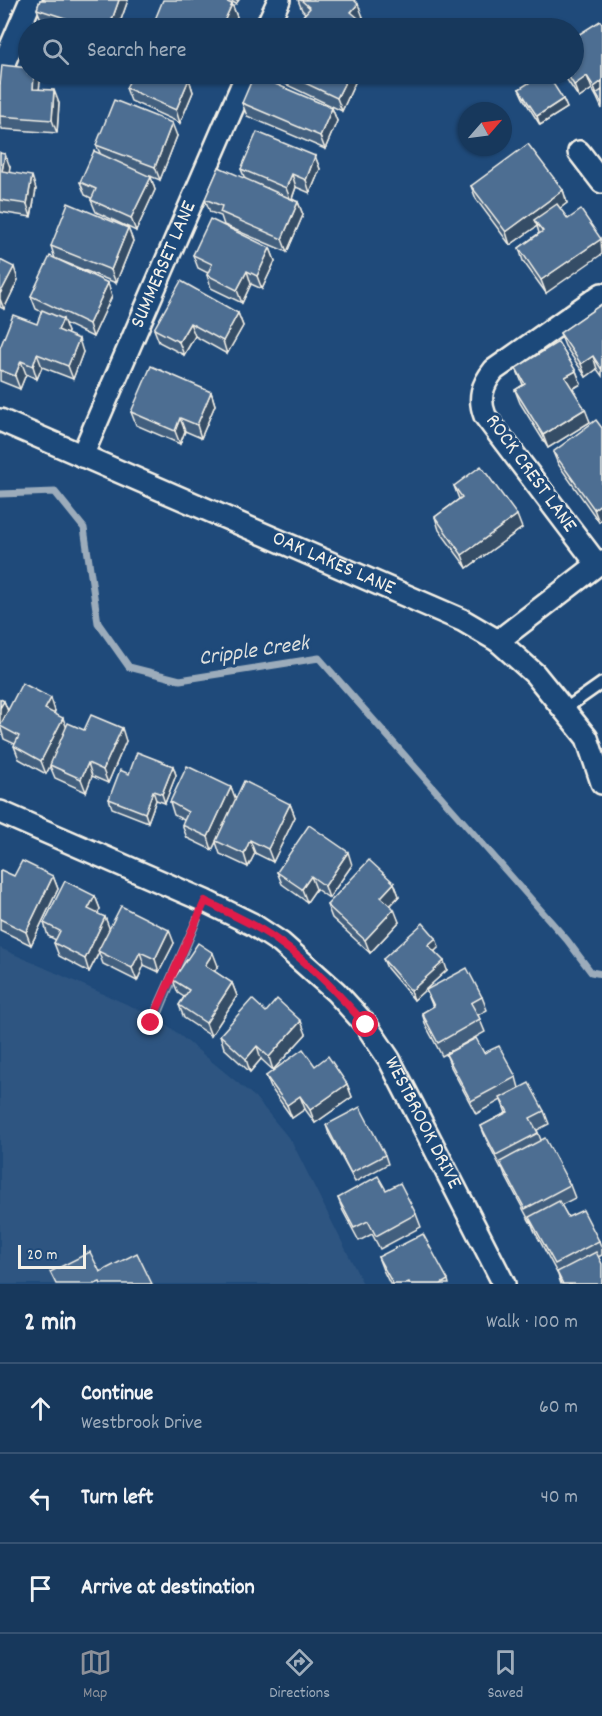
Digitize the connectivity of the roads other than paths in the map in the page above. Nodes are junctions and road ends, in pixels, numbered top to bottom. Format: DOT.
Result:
graph roads {
  1 [pos="31,0"];
  2 [pos="279,0"];
  3 [pos="23,18"];
  4 [pos="271,18"];
  5 [pos="18,30"];
  6 [pos="0,72"];
  7 [pos="243,84"];
  8 [pos="579,152"];
  9 [pos="602,182"];
  10 [pos="602,294"];
  11 [pos="0,420"];
  12 [pos="82,456"];
  13 [pos="600,562"];
  14 [pos="498,641"];
  15 [pos="602,683"];
  16 [pos="565,709"];
  17 [pos="602,783"];
  18 [pos="0,812"];
  19 [pos="504,1284"];
  1 -- 3 [label="street"];
  2 -- 4 [label="street"];
  5 -- 6 [label="street"];
  7 -- 12 [label="street, SUMMERSET LANE"];
  8 -- 9 [label="street"];
  10 -- 13 [label="street, ROCK CREST LANE"];
  11 -- 12 [label="street, OAK LAKES LANE"];
  12 -- 14 [label="street, OAK LAKES LANE"];
  13 -- 14 [label="street"];
  14 -- 16 [label="street, OAK LAKES LANE"];
  15 -- 16 [label="lane"];
  16 -- 17 [label="street, OAK LAKES LANE"];
  18 -- 19 [label="street, WESTBROOK DRIVE"];
}
